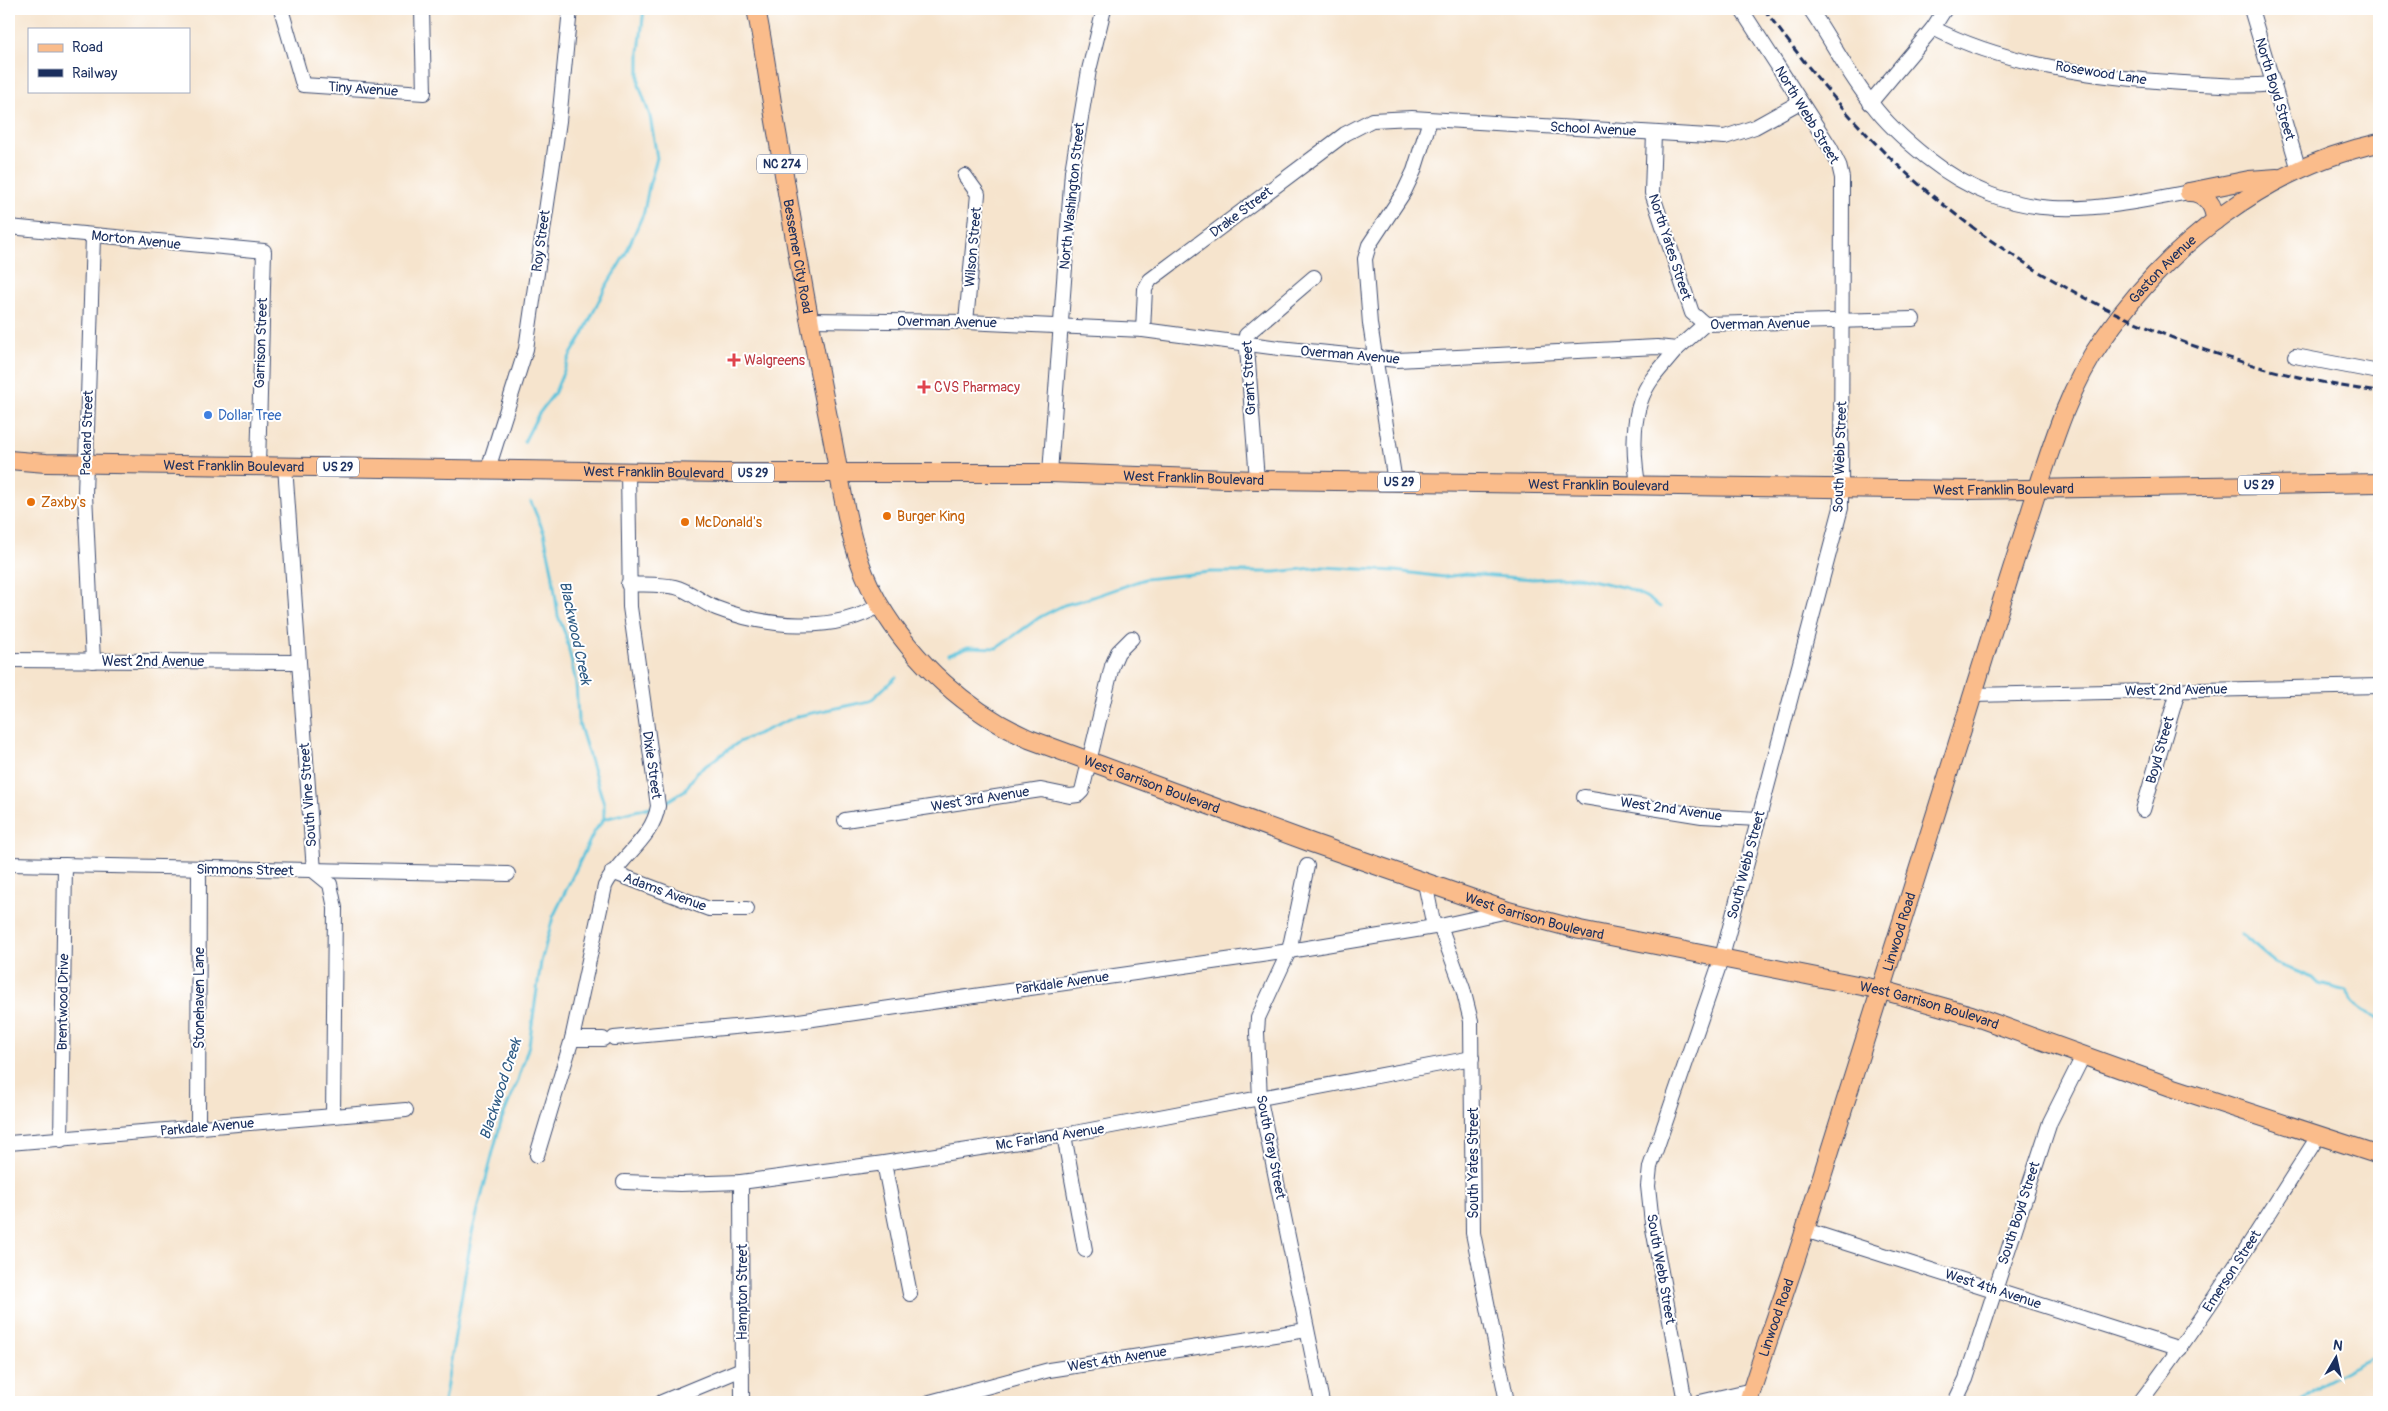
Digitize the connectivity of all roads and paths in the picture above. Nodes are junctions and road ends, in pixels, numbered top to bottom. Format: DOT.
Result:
graph roads {
  1 [pos="281,9"];
  2 [pos="422,9"];
  3 [pos="570,9"];
  4 [pos="756,9"];
  5 [pos="1104,9"];
  6 [pos="1740,9"];
  7 [pos="1810,9"];
  8 [pos="1945,9"];
  9 [pos="2251,9"];
  10 [pos="1933,28"];
  11 [pos="2274,84"];
  12 [pos="1800,102"];
  13 [pos="1870,103"];
  14 [pos="1377,119"];
  15 [pos="1430,120"];
  16 [pos="1654,133"];
  17 [pos="2379,143"];
  18 [pos="2294,173"];
  19 [pos="965,176"];
  20 [pos="2209,188"];
  21 [pos="2189,192"];
  22 [pos="2236,206"];
  23 [pos="2214,221"];
  24 [pos="9,227"];
  25 [pos="93,236"];
  26 [pos="264,251"];
  27 [pos="1314,277"];
  28 [pos="1913,318"];
  29 [pos="809,320"];
  30 [pos="966,322"];
  31 [pos="1842,322"];
  32 [pos="1705,324"];
  33 [pos="1060,325"];
  34 [pos="1143,330"];
  35 [pos="1245,344"];
  36 [pos="1677,349"];
  37 [pos="2295,356"];
  38 [pos="1376,359"];
  39 [pos="2379,372"];
  40 [pos="9,460"];
  41 [pos="86,463"];
  42 [pos="258,465"];
  43 [pos="285,466"];
  44 [pos="488,469"];
  45 [pos="628,471"];
  46 [pos="838,473"];
  47 [pos="1050,473"];
  48 [pos="1257,480"];
  49 [pos="1395,482"];
  50 [pos="2379,483"];
  51 [pos="1638,486"];
  52 [pos="1842,488"];
  53 [pos="2038,488"];
  54 [pos="628,584"];
  55 [pos="880,606"];
  56 [pos="1132,638"];
  57 [pos="9,660"];
  58 [pos="93,660"];
  59 [pos="297,662"];
  60 [pos="2379,686"];
  61 [pos="2178,691"];
  62 [pos="1972,695"];
  63 [pos="1089,761"];
  64 [pos="1584,797"];
  65 [pos="2143,810"];
  66 [pos="1758,819"];
  67 [pos="845,820"];
  68 [pos="9,864"];
  69 [pos="66,865"];
  70 [pos="1306,866"];
  71 [pos="199,869"];
  72 [pos="314,871"];
  73 [pos="612,872"];
  74 [pos="508,874"];
  75 [pos="1425,882"];
  76 [pos="748,909"];
  77 [pos="1508,911"];
  78 [pos="1437,927"];
  79 [pos="1289,950"];
  80 [pos="1722,957"];
  81 [pos="1882,990"];
  82 [pos="572,1039"];
  83 [pos="2084,1056"];
  84 [pos="1472,1058"];
  85 [pos="1260,1100"];
  86 [pos="406,1110"];
  87 [pos="334,1116"];
  88 [pos="198,1127"];
  89 [pos="1064,1135"];
  90 [pos="2319,1135"];
  91 [pos="61,1140"];
  92 [pos="9,1143"];
  93 [pos="537,1155"];
  94 [pos="2379,1155"];
  95 [pos="884,1163"];
  96 [pos="624,1182"];
  97 [pos="741,1182"];
  98 [pos="1805,1230"];
  99 [pos="1086,1250"];
  100 [pos="1994,1289"];
  101 [pos="910,1294"];
  102 [pos="1307,1330"];
  103 [pos="2180,1349"];
  104 [pos="742,1369"];
  105 [pos="1750,1396"];
  106 [pos="662,1402"];
  107 [pos="742,1402"];
  108 [pos="930,1402"];
  109 [pos="1322,1402"];
  110 [pos="1507,1402"];
  111 [pos="1685,1402"];
  112 [pos="1700,1402"];
  113 [pos="1955,1402"];
  114 [pos="2140,1402"];
  1 -- 2 [label="street, Tiny Avenue"];
  3 -- 44 [label="street, Roy Street"];
  4 -- 29 [label="main road, Bessemer City Road / NC 274"];
  5 -- 33 [label="street, North Washington Street"];
  6 -- 12 [label="street, North Webb Street"];
  7 -- 13 [label="street"];
  8 -- 10 [label="street"];
  9 -- 11 [label="street, North Boyd Street"];
  10 -- 11 [label="street, Rosewood Lane"];
  10 -- 13 [label="street"];
  11 -- 18 [label="street, North Boyd Street"];
  12 -- 16 [label="street, School Avenue"];
  12 -- 31 [label="street, North Webb Street"];
  13 -- 21 [label="street"];
  14 -- 15 [label="street, School Avenue"];
  14 -- 34 [label="street, Drake Street"];
  15 -- 16 [label="street, School Avenue"];
  15 -- 38 [label="street"];
  16 -- 32 [label="street, North Yates Street"];
  17 -- 18 [label="main road, Gaston Avenue"];
  18 -- 20 [label="main road"];
  18 -- 22 [label="main road, Gaston Avenue"];
  19 -- 30 [label="street, Wilson Street"];
  20 -- 21 [label="main road"];
  20 -- 22 [label="main road"];
  21 -- 23 [label="main road"];
  22 -- 23 [label="main road, Gaston Avenue"];
  23 -- 53 [label="main road, Gaston Avenue"];
  24 -- 25 [label="street, Morton Avenue"];
  25 -- 26 [label="street, Morton Avenue"];
  25 -- 41 [label="street, Packard Street"];
  26 -- 42 [label="street, Garrison Street"];
  27 -- 35 [label="street, Grant Street"];
  28 -- 31 [label="street, Overman Avenue"];
  29 -- 30 [label="street, Overman Avenue"];
  29 -- 46 [label="main road, Bessemer City Road / NC 274"];
  30 -- 33 [label="street, Overman Avenue"];
  31 -- 32 [label="street, Overman Avenue"];
  31 -- 52 [label="street, South Webb Street"];
  32 -- 36 [label="street, Overman Avenue"];
  33 -- 34 [label="street, Overman Avenue"];
  33 -- 47 [label="street, North Washington Street"];
  34 -- 35 [label="street, Overman Avenue"];
  35 -- 38 [label="street, Overman Avenue"];
  35 -- 48 [label="street, Grant Street"];
  36 -- 38 [label="street, Overman Avenue"];
  36 -- 51 [label="street"];
  37 -- 39 [label="street"];
  38 -- 49 [label="street"];
  40 -- 41 [label="main road, West Franklin Boulevard / US 29"];
  41 -- 42 [label="main road, West Franklin Boulevard / US 29"];
  41 -- 58 [label="street, Packard Street"];
  42 -- 43 [label="main road, West Franklin Boulevard / US 29"];
  43 -- 44 [label="main road, West Franklin Boulevard / US 29"];
  43 -- 59 [label="street, South Vine Street"];
  44 -- 45 [label="main road, West Franklin Boulevard / US 29"];
  45 -- 46 [label="main road, West Franklin Boulevard / US 29"];
  45 -- 54 [label="street, Dixie Street"];
  46 -- 47 [label="main road, West Franklin Boulevard / US 29"];
  46 -- 55 [label="main road, West Garrison Boulevard"];
  47 -- 48 [label="main road, West Franklin Boulevard / US 29"];
  48 -- 49 [label="main road, West Franklin Boulevard / US 29"];
  49 -- 51 [label="main road, West Franklin Boulevard / US 29"];
  50 -- 53 [label="main road, West Franklin Boulevard / US 29"];
  51 -- 52 [label="main road, West Franklin Boulevard / US 29"];
  52 -- 53 [label="main road, West Franklin Boulevard / US 29"];
  52 -- 66 [label="street, South Webb Street"];
  53 -- 62 [label="main road, Linwood Road"];
  54 -- 55 [label="street"];
  54 -- 73 [label="street, Dixie Street"];
  55 -- 63 [label="main road, West Garrison Boulevard"];
  56 -- 63 [label="street"];
  57 -- 58 [label="street, West 2nd Avenue"];
  58 -- 59 [label="street, West 2nd Avenue"];
  59 -- 72 [label="street, South Vine Street"];
  60 -- 61 [label="street, West 2nd Avenue"];
  61 -- 62 [label="street, West 2nd Avenue"];
  61 -- 65 [label="street, Boyd Street"];
  62 -- 81 [label="main road, Linwood Road"];
  63 -- 67 [label="street, West 3rd Avenue"];
  63 -- 75 [label="main road, West Garrison Boulevard"];
  64 -- 66 [label="street, West 2nd Avenue"];
  66 -- 80 [label="street, South Webb Street"];
  68 -- 69 [label="street, Simmons Street"];
  69 -- 71 [label="street, Simmons Street"];
  69 -- 91 [label="street, Brentwood Drive"];
  70 -- 79 [label="street, South Gray Street"];
  71 -- 72 [label="street, Simmons Street"];
  71 -- 88 [label="street, Stonehaven Lane"];
  72 -- 74 [label="street, Simmons Street"];
  72 -- 87 [label="street"];
  73 -- 76 [label="street, Adams Avenue"];
  73 -- 82 [label="street, Dixie Street"];
  75 -- 77 [label="main road, West Garrison Boulevard"];
  75 -- 78 [label="street, South Yates Street"];
  77 -- 78 [label="street, Parkdale Avenue"];
  77 -- 80 [label="main road, West Garrison Boulevard"];
  78 -- 79 [label="street, Parkdale Avenue"];
  78 -- 84 [label="street, South Yates Street"];
  79 -- 82 [label="street, Parkdale Avenue"];
  79 -- 85 [label="street, South Gray Street"];
  80 -- 81 [label="main road, West Garrison Boulevard"];
  80 -- 111 [label="street, South Webb Street"];
  81 -- 83 [label="main road, West Garrison Boulevard"];
  81 -- 98 [label="main road, Linwood Road"];
  82 -- 93 [label="street, Dixie Street"];
  83 -- 90 [label="main road, West Garrison Boulevard"];
  83 -- 100 [label="street, South Boyd Street"];
  84 -- 85 [label="street, Mc Farland Avenue"];
  84 -- 110 [label="street, South Yates Street"];
  85 -- 89 [label="street, Mc Farland Avenue"];
  85 -- 102 [label="street, South Gray Street"];
  86 -- 87 [label="street, Parkdale Avenue"];
  87 -- 88 [label="street, Parkdale Avenue"];
  88 -- 91 [label="street, Parkdale Avenue"];
  89 -- 95 [label="street, Mc Farland Avenue"];
  89 -- 99 [label="street"];
  90 -- 94 [label="main road, West Garrison Boulevard"];
  90 -- 103 [label="street, Emerson Street"];
  91 -- 92 [label="street, Parkdale Avenue"];
  95 -- 97 [label="street, Mc Farland Avenue"];
  95 -- 101 [label="street"];
  96 -- 97 [label="street, Mc Farland Avenue"];
  97 -- 104 [label="street, Hampton Street"];
  98 -- 100 [label="street, West 4th Avenue"];
  98 -- 105 [label="main road, Linwood Road"];
  100 -- 103 [label="street, West 4th Avenue"];
  100 -- 113 [label="street, South Boyd Street"];
  102 -- 108 [label="street, West 4th Avenue"];
  102 -- 109 [label="street, South Gray Street"];
  103 -- 114 [label="street, Emerson Street"];
  104 -- 106 [label="street"];
  104 -- 107 [label="street, Hampton Street"];
  105 -- 112 [label="street"];
}
